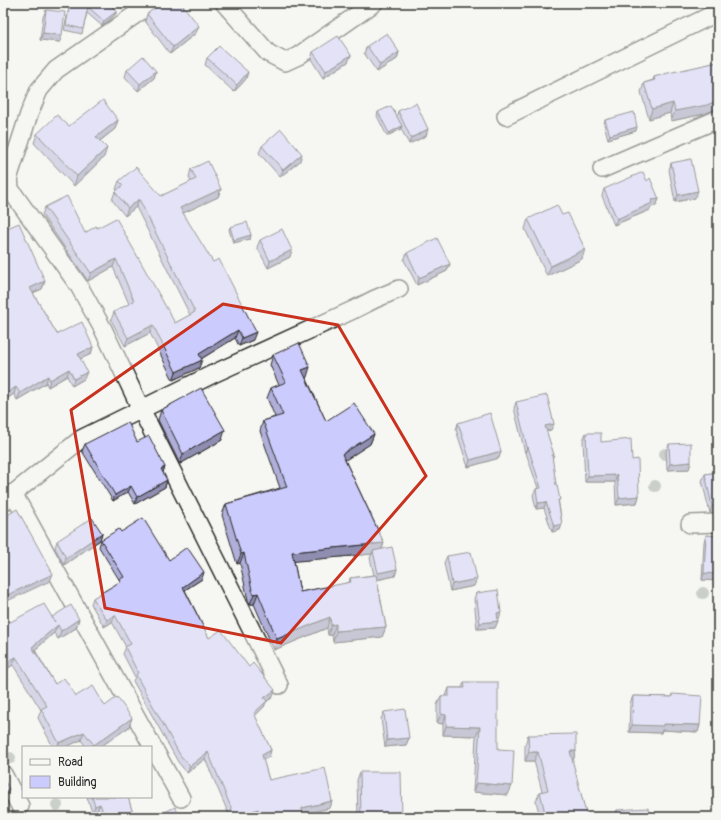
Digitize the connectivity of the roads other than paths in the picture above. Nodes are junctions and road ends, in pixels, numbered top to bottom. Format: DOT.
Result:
graph roads {
  1 [pos="152,3"];
  2 [pos="224,3"];
  3 [pos="374,3"];
  4 [pos="718,12"];
  5 [pos="506,116"];
  6 [pos="718,119"];
  7 [pos="602,168"];
  8 [pos="399,289"];
  9 [pos="141,408"];
  10 [pos="8,497"];
  11 [pos="690,524"];
  12 [pos="718,524"];
  13 [pos="279,685"];
  14 [pos="151,746"];
  15 [pos="152,748"];
  16 [pos="3,774"];
  17 [pos="181,798"];
  18 [pos="20,806"];
  1 -- 9 [label="street"];
  2 -- 3 [label="street"];
  4 -- 5 [label="street"];
  6 -- 7 [label="street"];
  8 -- 9 [label="street"];
  9 -- 10 [label="street"];
  9 -- 13 [label="street"];
  10 -- 14 [label="street"];
  11 -- 12 [label="street"];
  15 -- 17 [label="street"];
  16 -- 18 [label="street"];
}
